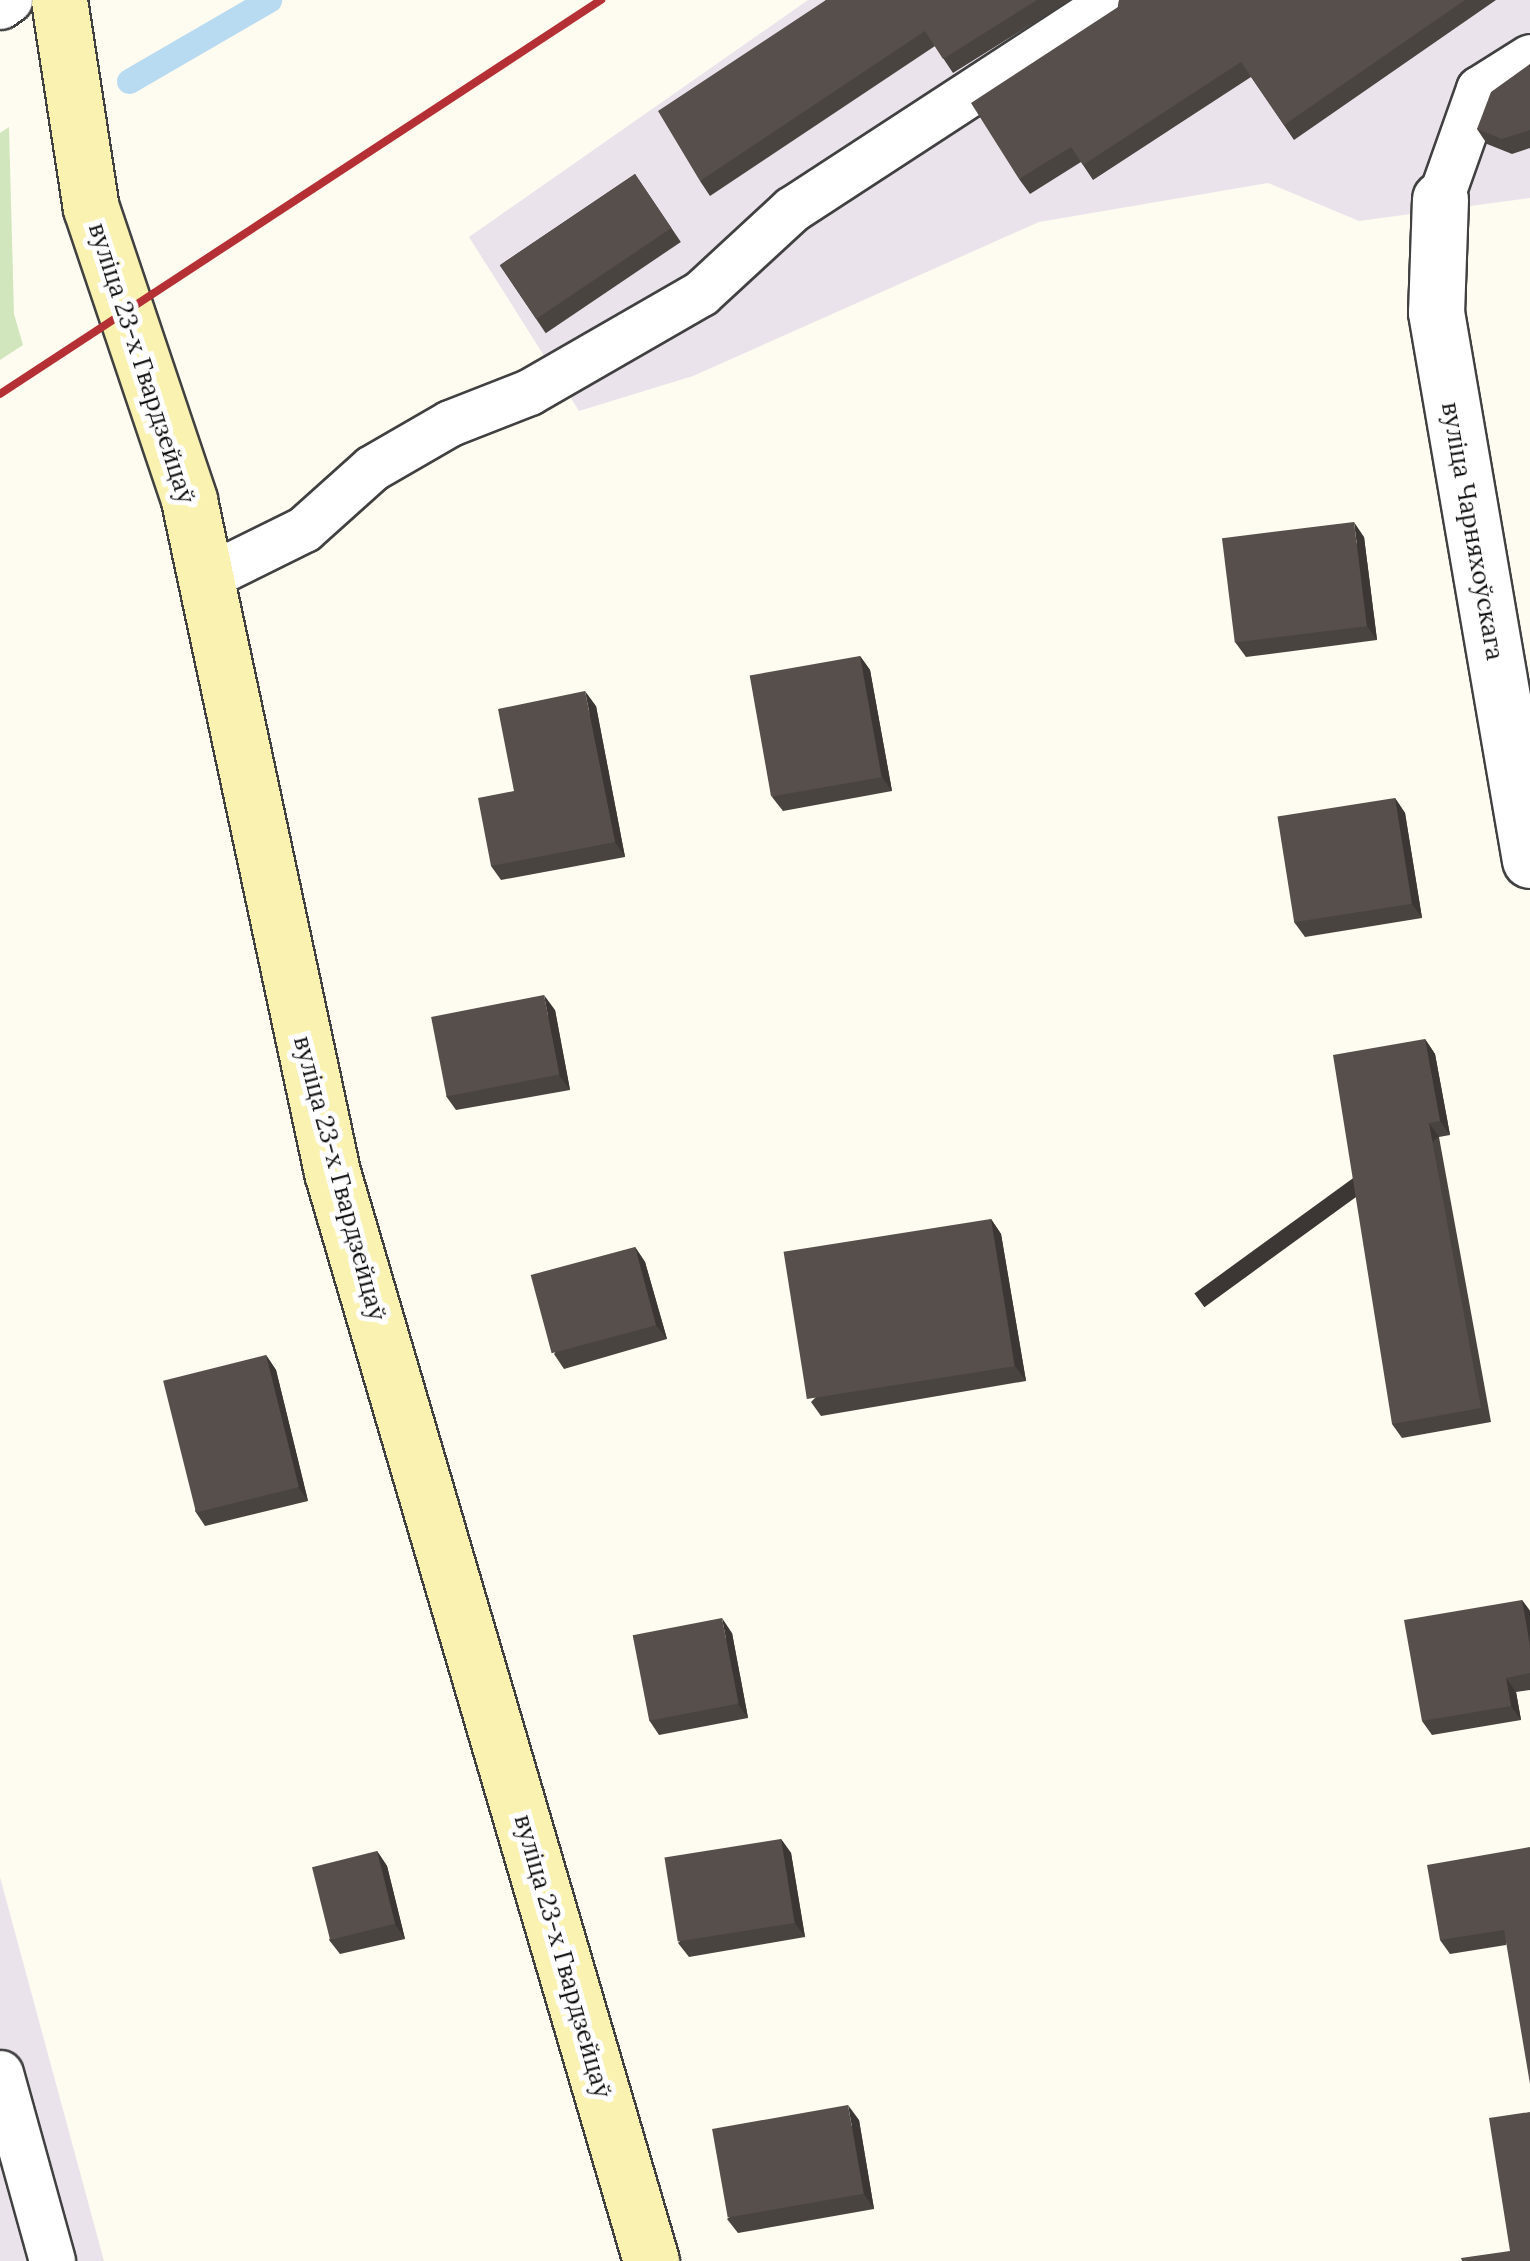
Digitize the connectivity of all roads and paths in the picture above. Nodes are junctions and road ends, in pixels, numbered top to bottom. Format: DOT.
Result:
graph roads {
  1 [pos="9,0"];
  2 [pos="59,0"];
  3 [pos="1113,0"];
  4 [pos="0,6"];
  5 [pos="1530,57"];
  6 [pos="1440,199"];
  7 [pos="206,577"];
  8 [pos="1530,860"];
  9 [pos="0,2073"];
  10 [pos="52,2261"];
  11 [pos="651,2261"];
  1 -- 4 [label="lane"];
  2 -- 7 [label="street, вуліца 23-х Гвардзейцаў"];
  3 -- 7 [label="lane"];
  5 -- 6 [label="lane"];
  6 -- 8 [label="street, вуліца Чарняхоўскага"];
  7 -- 11 [label="street, вуліца 23-х Гвардзейцаў"];
  9 -- 10 [label="lane"];
}
